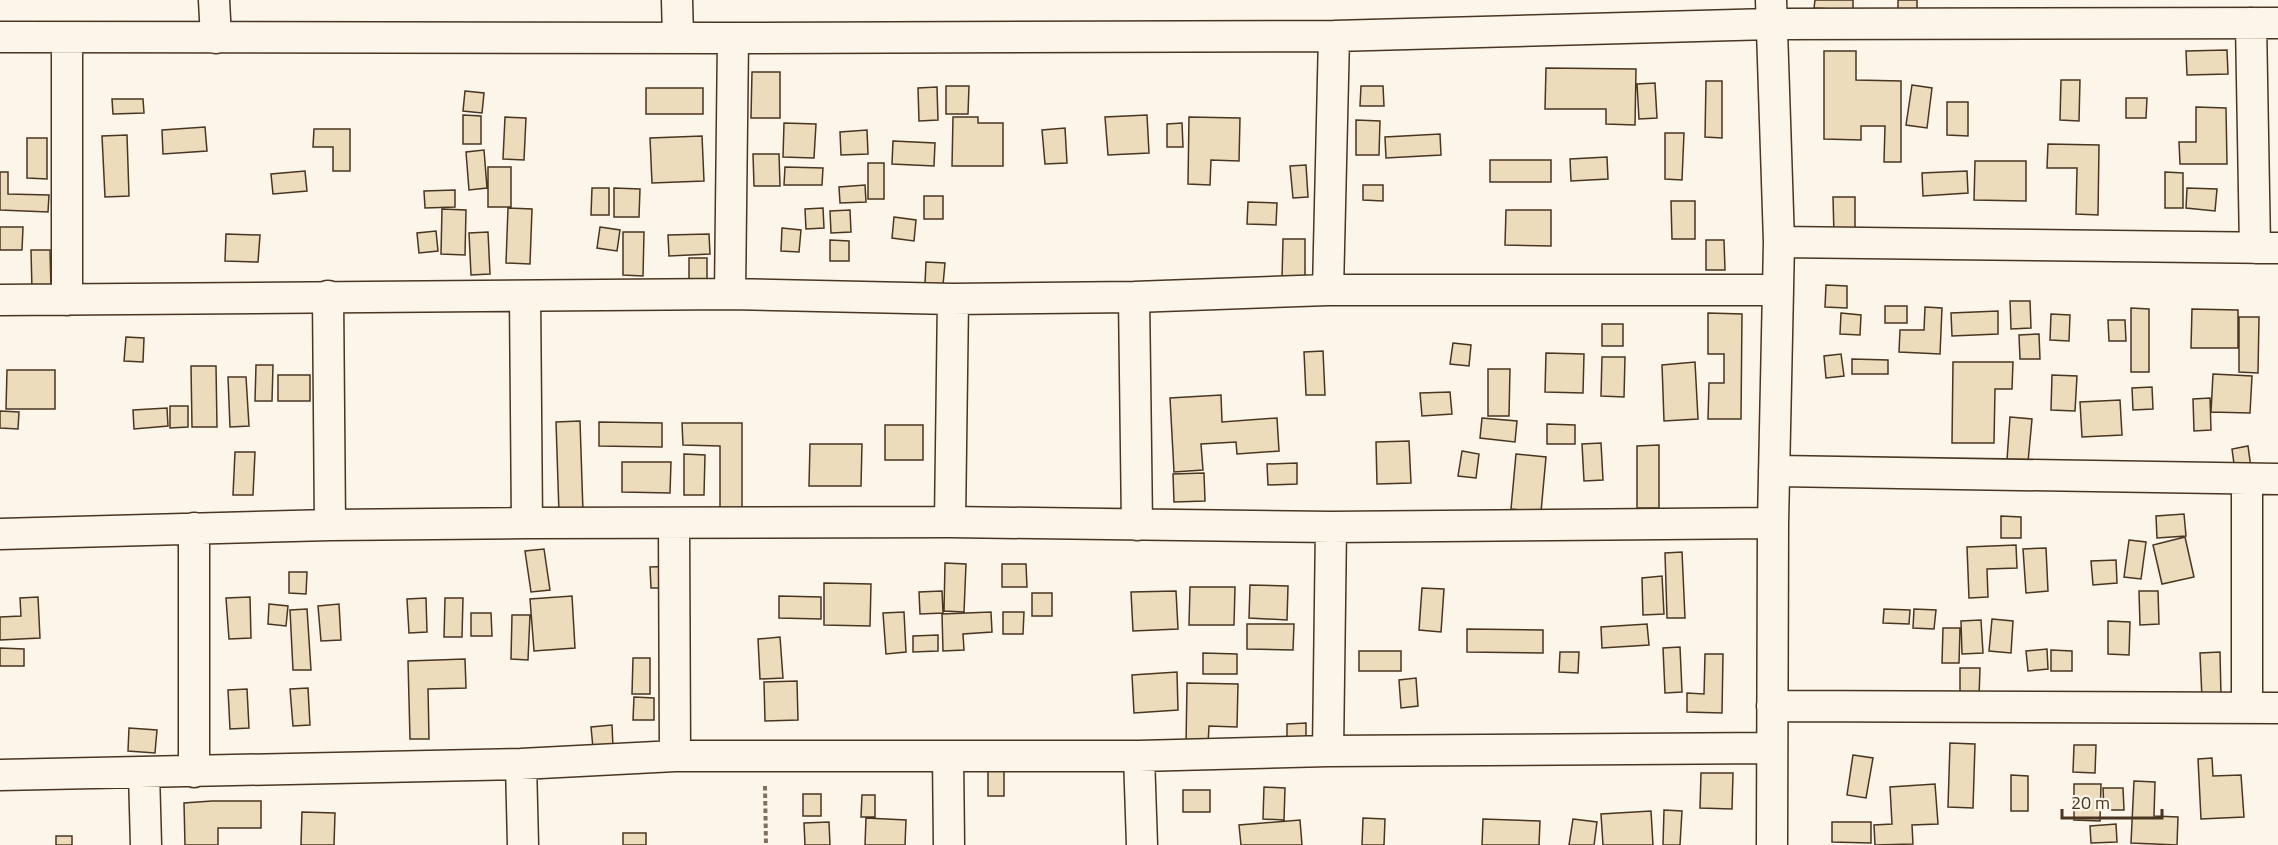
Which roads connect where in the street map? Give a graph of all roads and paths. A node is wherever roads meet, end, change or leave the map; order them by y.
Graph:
1 (214, 0) edge
2 (677, 0) edge
3 (1771, 12) edge
4 (2265, 23) edge
5 (1334, 36) junction
6 (0, 37) edge
7 (678, 37) junction
8 (67, 38) junction
9 (216, 38) junction
10 (733, 39) junction
11 (1779, 242) junction
12 (2266, 248) edge
13 (1328, 290) junction
14 (1778, 290) junction
15 (730, 294) junction
16 (328, 296) junction
17 (525, 296) junction
18 (1134, 297) junction
19 (953, 299) junction
20 (0, 300) edge
21 (67, 300) junction
22 (1774, 471) junction
23 (2247, 479) junction
24 (2278, 479) edge
25 (950, 522) junction
26 (528, 523) junction
27 (1773, 523) junction
28 (674, 524) junction
29 (330, 525) junction
30 (1137, 525) junction
31 (1331, 527) junction
32 (194, 528) junction
33 (0, 534) edge
34 (1772, 706) junction
35 (2247, 707) junction
36 (2278, 708) edge
37 (1771, 748) junction
38 (1328, 751) junction
39 (675, 756) junction
40 (765, 756) junction
41 (948, 756) junction
42 (1139, 756) junction
43 (521, 764) junction
44 (194, 772) junction
45 (144, 773) junction
46 (0, 775) edge
47 (146, 845) edge
48 (523, 845) edge
49 (766, 845) edge
50 (950, 845) edge
51 (1142, 845) edge
52 (1772, 845) edge

1 - 9 street
2 - 7 street
3 - 4 street
3 - 5 street
3 - 11 street
4 - 12 street
5 - 10 street
5 - 13 street
6 - 8 street
7 - 9 street
7 - 10 street
8 - 9 street
8 - 21 street
10 - 15 street
11 - 12 street
11 - 14 street
13 - 14 street
13 - 18 street
14 - 22 street
15 - 17 street
15 - 19 street
16 - 17 street
16 - 21 street
16 - 29 street
17 - 26 street
18 - 19 street
18 - 30 street
19 - 25 street
20 - 21 street
22 - 23 street
22 - 27 street
23 - 24 street
23 - 35 street
25 - 28 street
25 - 30 street
26 - 28 street
26 - 29 street
27 - 31 street
27 - 34 street
28 - 39 street
29 - 32 street
30 - 31 street
31 - 38 street
32 - 33 street
32 - 44 street
34 - 35 street
34 - 37 street
35 - 36 street
37 - 38 street
37 - 52 street
38 - 42 street
39 - 40 street
39 - 43 street
40 - 41 street
40 - 49 path
41 - 42 street
41 - 50 street
42 - 51 street
43 - 44 street
43 - 48 street
44 - 45 street
45 - 46 street
45 - 47 street

